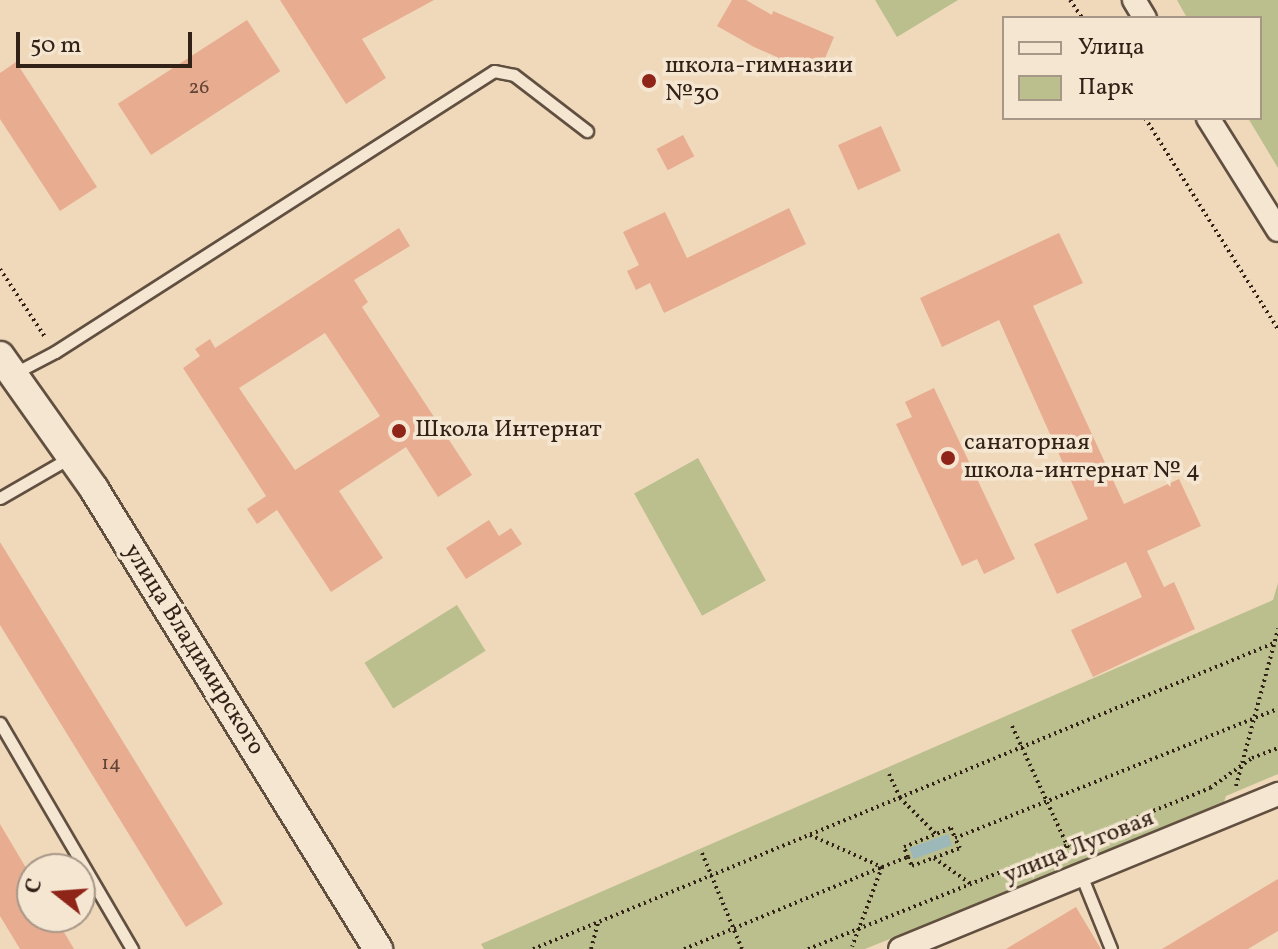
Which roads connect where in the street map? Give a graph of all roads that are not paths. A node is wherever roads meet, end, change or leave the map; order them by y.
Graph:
1 (1209, 120) edge
2 (587, 131) dead end
3 (1278, 230) edge
4 (6, 365) edge
5 (71, 457) junction
6 (0, 498) edge
7 (0, 723) edge
8 (1278, 794) edge
9 (1077, 867) junction
10 (132, 949) edge
11 (378, 949) edge
12 (900, 949) edge
13 (1111, 949) edge

1 - 3 street
2 - 4 lane
4 - 5 street, улица Владимирского
5 - 6 lane
5 - 11 street, улица Владимирского
7 - 10 lane
8 - 9 street, улица Луговая
9 - 12 street, улица Луговая
9 - 13 lane

